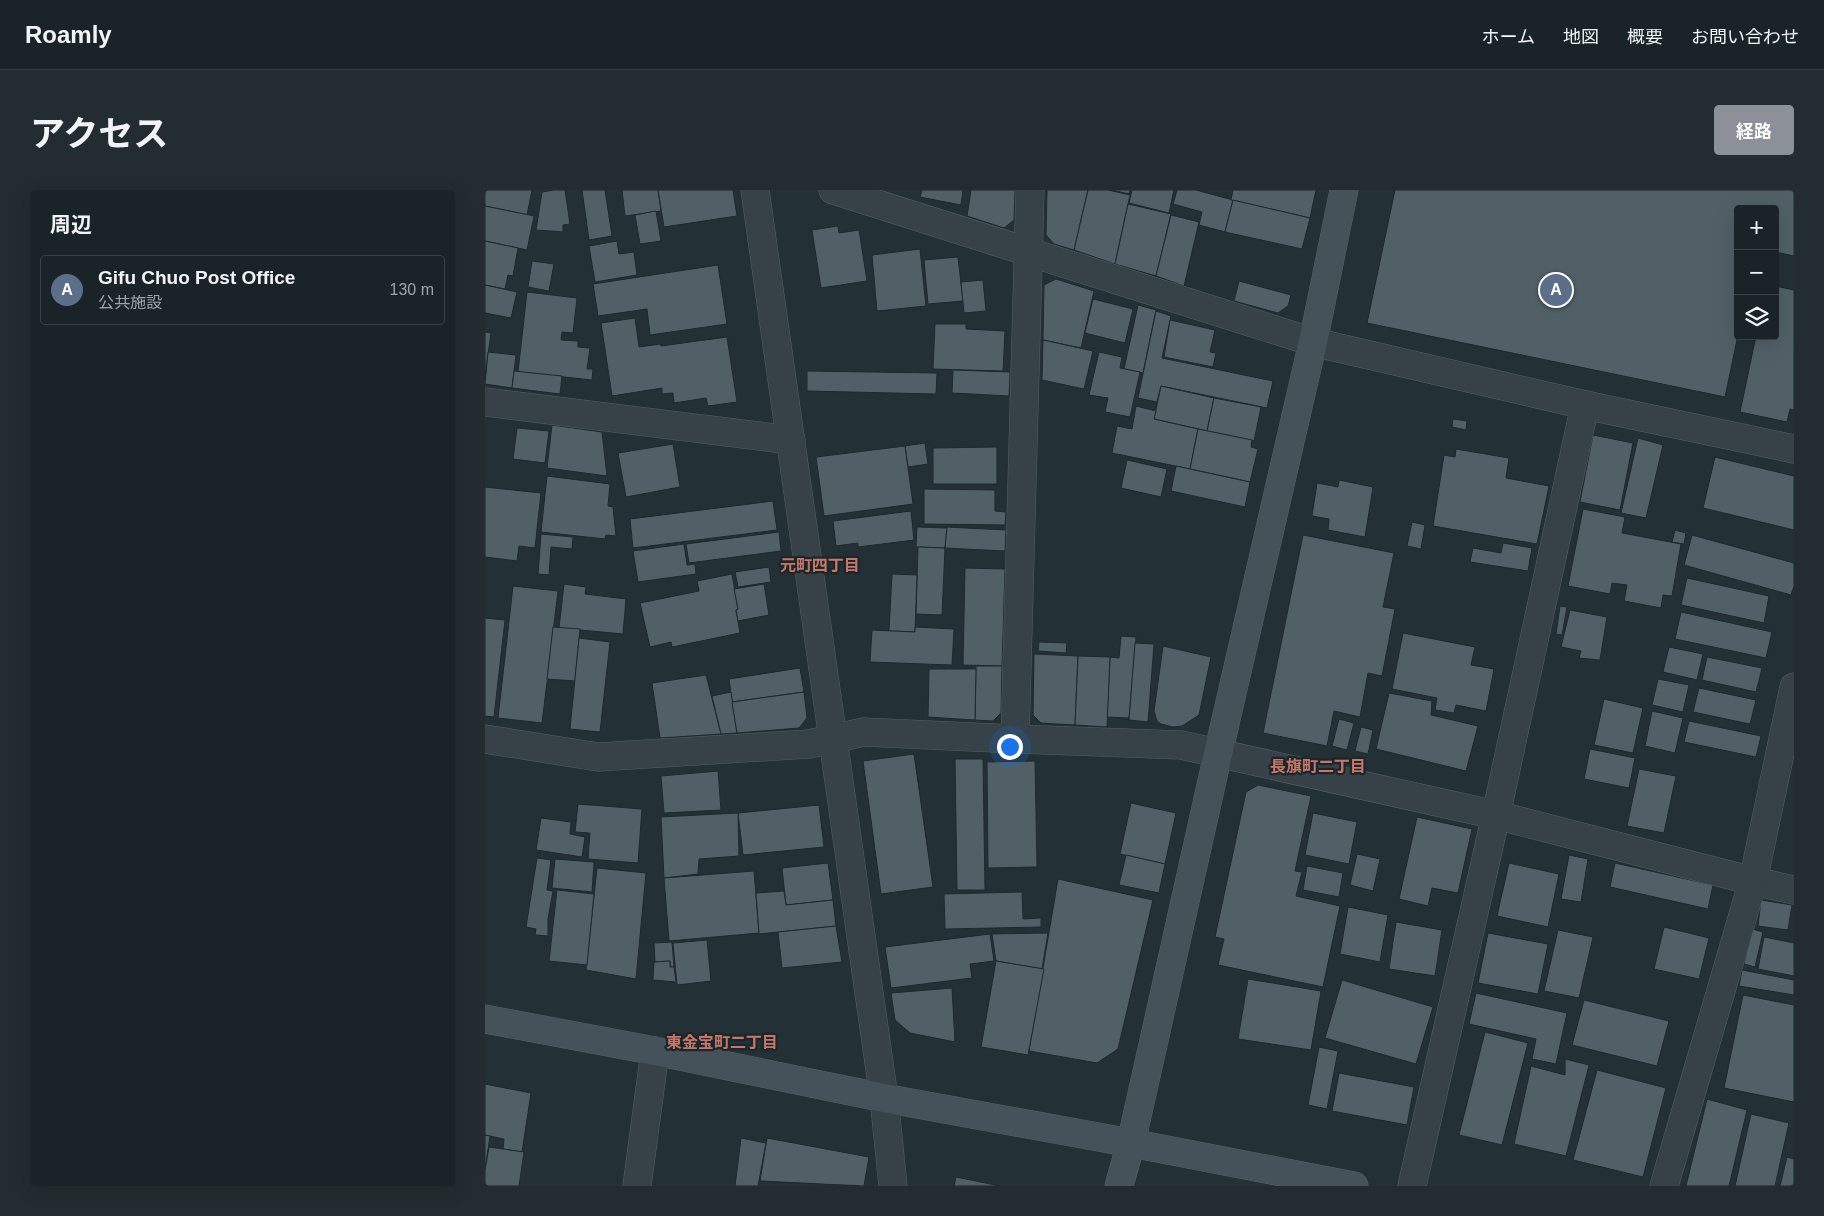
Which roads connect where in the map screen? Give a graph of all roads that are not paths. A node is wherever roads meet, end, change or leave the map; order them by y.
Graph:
1 (755, 190) edge
2 (833, 190) edge
3 (1030, 190) edge
4 (1344, 190) edge
5 (1028, 253) junction
6 (1313, 342) junction
7 (485, 402) edge
8 (1585, 406) junction
9 (791, 440) junction
10 (1794, 449) edge
11 (1794, 687) edge
12 (832, 738) junction
13 (485, 739) edge
14 (1015, 740) junction
15 (1218, 754) junction
16 (1496, 815) junction
17 (1753, 881) junction
18 (1794, 890) edge
19 (485, 1019) edge
20 (655, 1051) junction
21 (884, 1098) junction
22 (1131, 1143) junction
23 (637, 1186) edge
24 (893, 1186) edge
25 (1119, 1186) edge
26 (1354, 1186) edge
27 (1412, 1186) edge
28 (1664, 1186) edge

1 - 9 street
2 - 5 street
3 - 5 street
4 - 6 street
5 - 6 street
5 - 14 street
6 - 8 street
6 - 15 street
7 - 9 street
8 - 10 street
8 - 16 street
9 - 12 street
11 - 17 street
12 - 13 street
12 - 14 street
12 - 21 street
14 - 15 street
15 - 16 street
15 - 22 street
16 - 17 street
16 - 27 street
17 - 18 street
17 - 28 street
19 - 20 street
20 - 21 street
20 - 23 street
21 - 22 street
21 - 24 street
22 - 25 street
22 - 26 street

